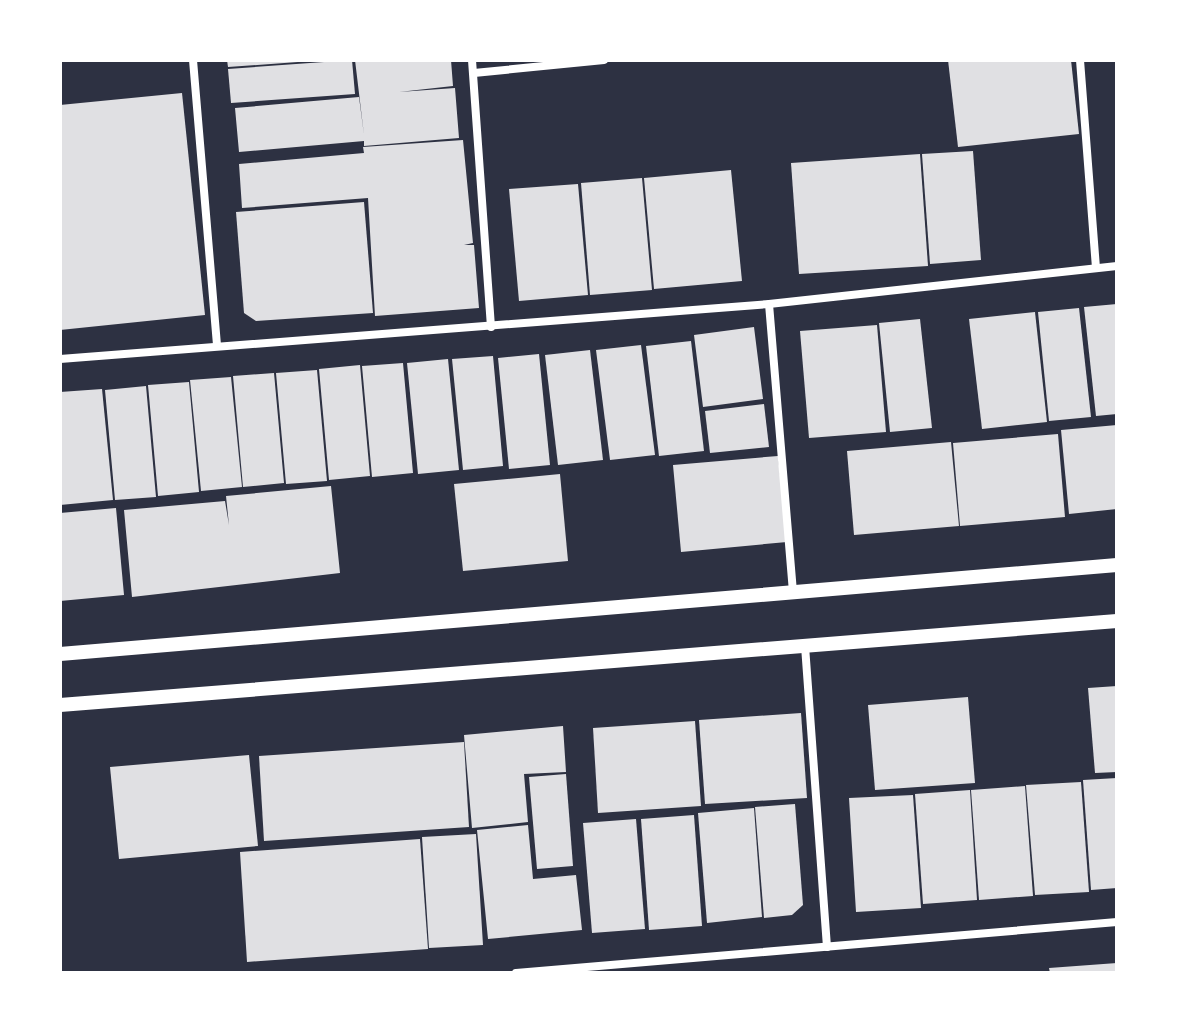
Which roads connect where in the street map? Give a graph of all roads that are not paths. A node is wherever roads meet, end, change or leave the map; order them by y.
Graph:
1 (193, 60) edge
2 (472, 60) edge
3 (604, 60) edge
4 (1080, 60) edge
5 (474, 73) junction
6 (1117, 266) edge
7 (1096, 268) junction
8 (769, 304) junction
9 (491, 327) junction
10 (217, 345) junction
11 (60, 359) edge
12 (1117, 565) edge
13 (793, 592) junction
14 (1117, 621) edge
15 (805, 646) junction
16 (60, 654) edge
17 (60, 705) edge
18 (1117, 922) edge
19 (827, 947) junction
20 (546, 972) edge
21 (516, 973) edge

1 - 10 street
2 - 5 street
3 - 5 street
4 - 7 street
5 - 9 street
6 - 7 street
7 - 8 street
8 - 9 street
8 - 13 street
9 - 10 street
10 - 11 street
12 - 13 street
13 - 16 street
14 - 15 street
15 - 17 street
15 - 19 street
18 - 19 street
19 - 20 street
20 - 21 street

